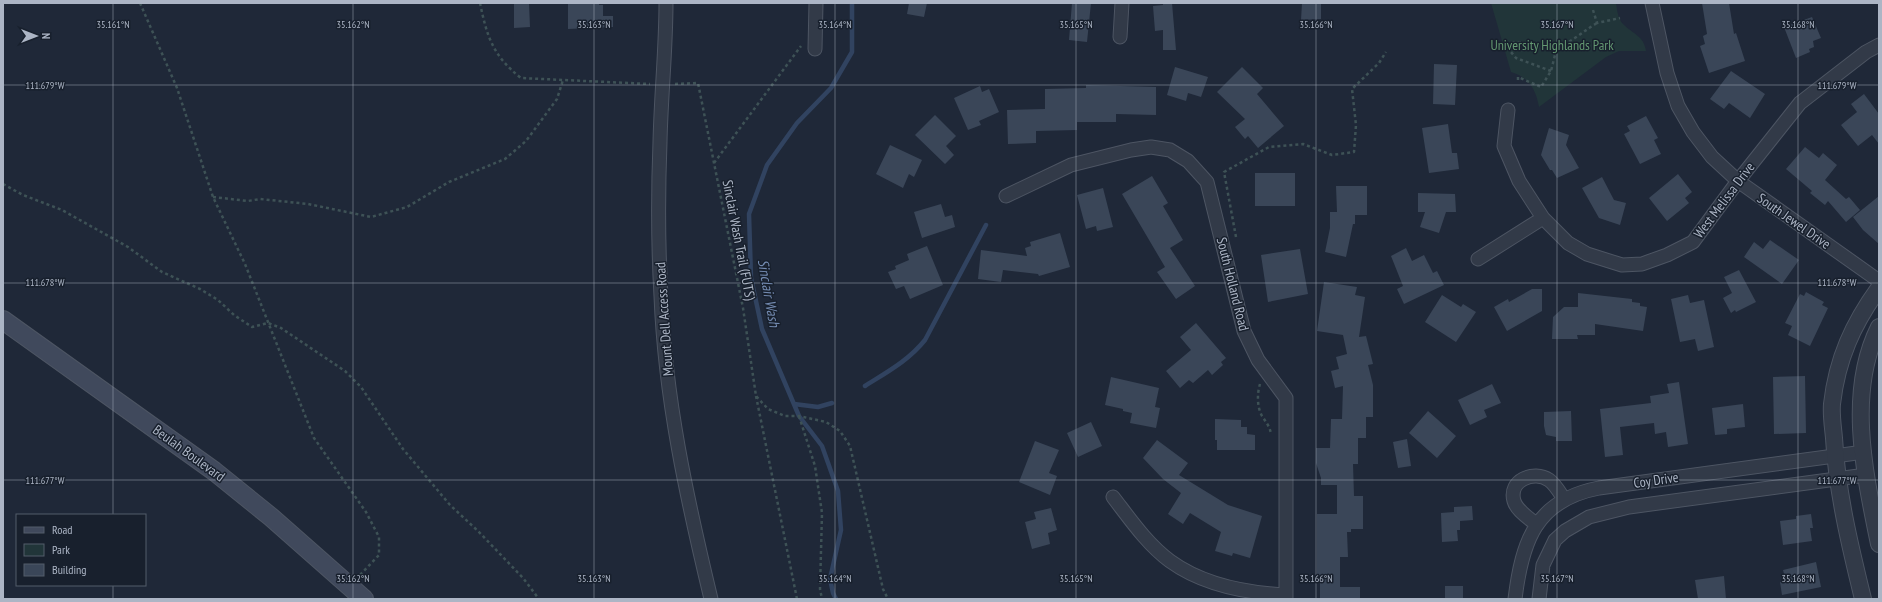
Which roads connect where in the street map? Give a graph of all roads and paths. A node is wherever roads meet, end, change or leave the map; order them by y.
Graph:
1 (140, 3) edge
2 (480, 3) edge
3 (666, 3) edge
4 (816, 3) edge
5 (1122, 3) edge
6 (1652, 5) edge
7 (1593, 10) dead end
8 (1620, 18) dead end
9 (1597, 23) junction
10 (816, 24) junction
11 (1120, 38) dead end
12 (1879, 45) edge
13 (1557, 47) junction
14 (815, 49) dead end
15 (1386, 52) dead end
16 (1551, 72) junction
17 (563, 80) junction
18 (1518, 80) dead end
19 (662, 85) junction
20 (1508, 110) dead end
21 (714, 163) junction
22 (1738, 181) junction
23 (3, 184) edge
24 (1006, 196) dead end
25 (213, 197) junction
26 (1543, 218) junction
27 (1236, 238) dead end
28 (1478, 259) dead end
29 (1879, 281) edge
30 (1879, 288) edge
31 (3, 320) edge
32 (268, 323) junction
33 (1879, 327) edge
34 (1261, 380) dead end
35 (756, 396) junction
36 (799, 416) junction
37 (1273, 441) dead end
38 (1864, 452) junction
39 (1835, 455) junction
40 (1866, 476) junction
41 (1839, 478) junction
42 (1113, 497) dead end
43 (1564, 499) junction
44 (1537, 525) junction
45 (1879, 544) edge
46 (350, 585) junction
47 (1286, 597) edge
48 (364, 599) edge
49 (540, 599) edge
50 (711, 599) edge
51 (797, 599) edge
52 (822, 599) edge
53 (888, 599) edge
54 (1515, 599) edge
55 (1539, 599) edge
56 (1863, 599) edge

1 - 25 path
2 - 17 path, Sinclair Wash Trail (FUTS)
3 - 19 street, Mount Dell Access Road
4 - 10 street
5 - 11 street
6 - 22 street, South Jewel Drive
7 - 9 path
8 - 9 path
9 - 13 path
10 - 14 street
10 - 21 path
12 - 22 street, West Melissa Drive
13 - 16 path
13 - 16 path
15 - 27 path
16 - 18 path
17 - 19 path, Sinclair Wash Trail (FUTS)
17 - 25 path
19 - 21 path, Sinclair Wash Trail (FUTS)
19 - 50 street, Mount Dell Access Road
20 - 26 street, West Melissa Drive
21 - 35 path, Sinclair Wash Trail (FUTS)
22 - 26 street, West Melissa Drive
22 - 29 street, South Jewel Drive
23 - 32 path
24 - 47 street, South Holland Road
25 - 32 path
26 - 28 street
30 - 39 street
31 - 46 main road, Beulah Boulevard
32 - 46 path
32 - 49 path
33 - 38 street
34 - 37 path
35 - 36 path
35 - 51 path, Sinclair Wash Trail (FUTS)
36 - 52 path
36 - 53 path
38 - 39 street, Coy Drive
38 - 40 street
39 - 41 street
39 - 43 street, Coy Drive
40 - 41 street, Coy Drive
40 - 45 street
41 - 55 street, Coy Drive
41 - 56 street
42 - 47 street
43 - 44 street, Coy Drive
43 - 44 street
44 - 54 street, Coy Drive
46 - 48 main road, Beulah Boulevard

